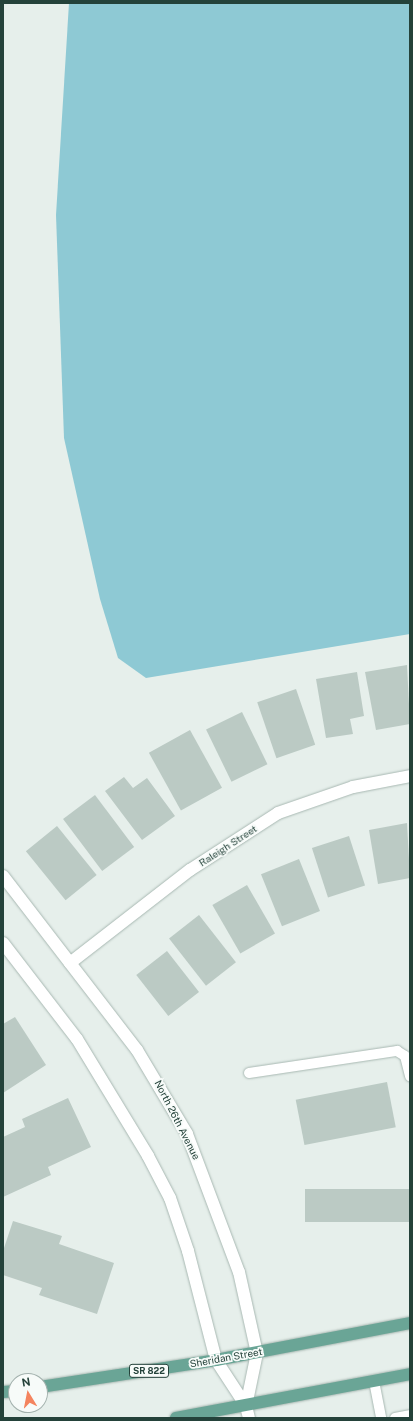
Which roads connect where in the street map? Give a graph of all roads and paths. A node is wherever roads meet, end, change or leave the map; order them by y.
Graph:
1 (410, 776) edge
2 (3, 876) edge
3 (3, 943) edge
4 (70, 963) junction
5 (249, 1073) dead end
6 (410, 1076) edge
7 (410, 1323) edge
8 (257, 1353) junction
9 (216, 1360) junction
10 (410, 1374) edge
11 (374, 1381) junction
12 (48, 1386) edge
13 (246, 1406) junction
14 (410, 1415) edge
15 (176, 1418) edge
16 (249, 1418) edge
17 (381, 1418) edge
18 (395, 1418) edge

1 - 4 street, Raleigh Street
2 - 4 street, North 26th Avenue
3 - 9 street, North 26th Avenue
4 - 8 street, North 26th Avenue
5 - 6 lane
7 - 8 main road, Sheridan Street / SR 822
8 - 9 main road, Sheridan Street / SR 822
8 - 13 street, North 26th Avenue
9 - 12 main road, Sheridan Street / SR 822
9 - 13 street, North 26th Avenue
10 - 11 main road
11 - 13 main road
11 - 17 lane
13 - 15 main road
13 - 16 street, North 26th Avenue
14 - 18 lane

